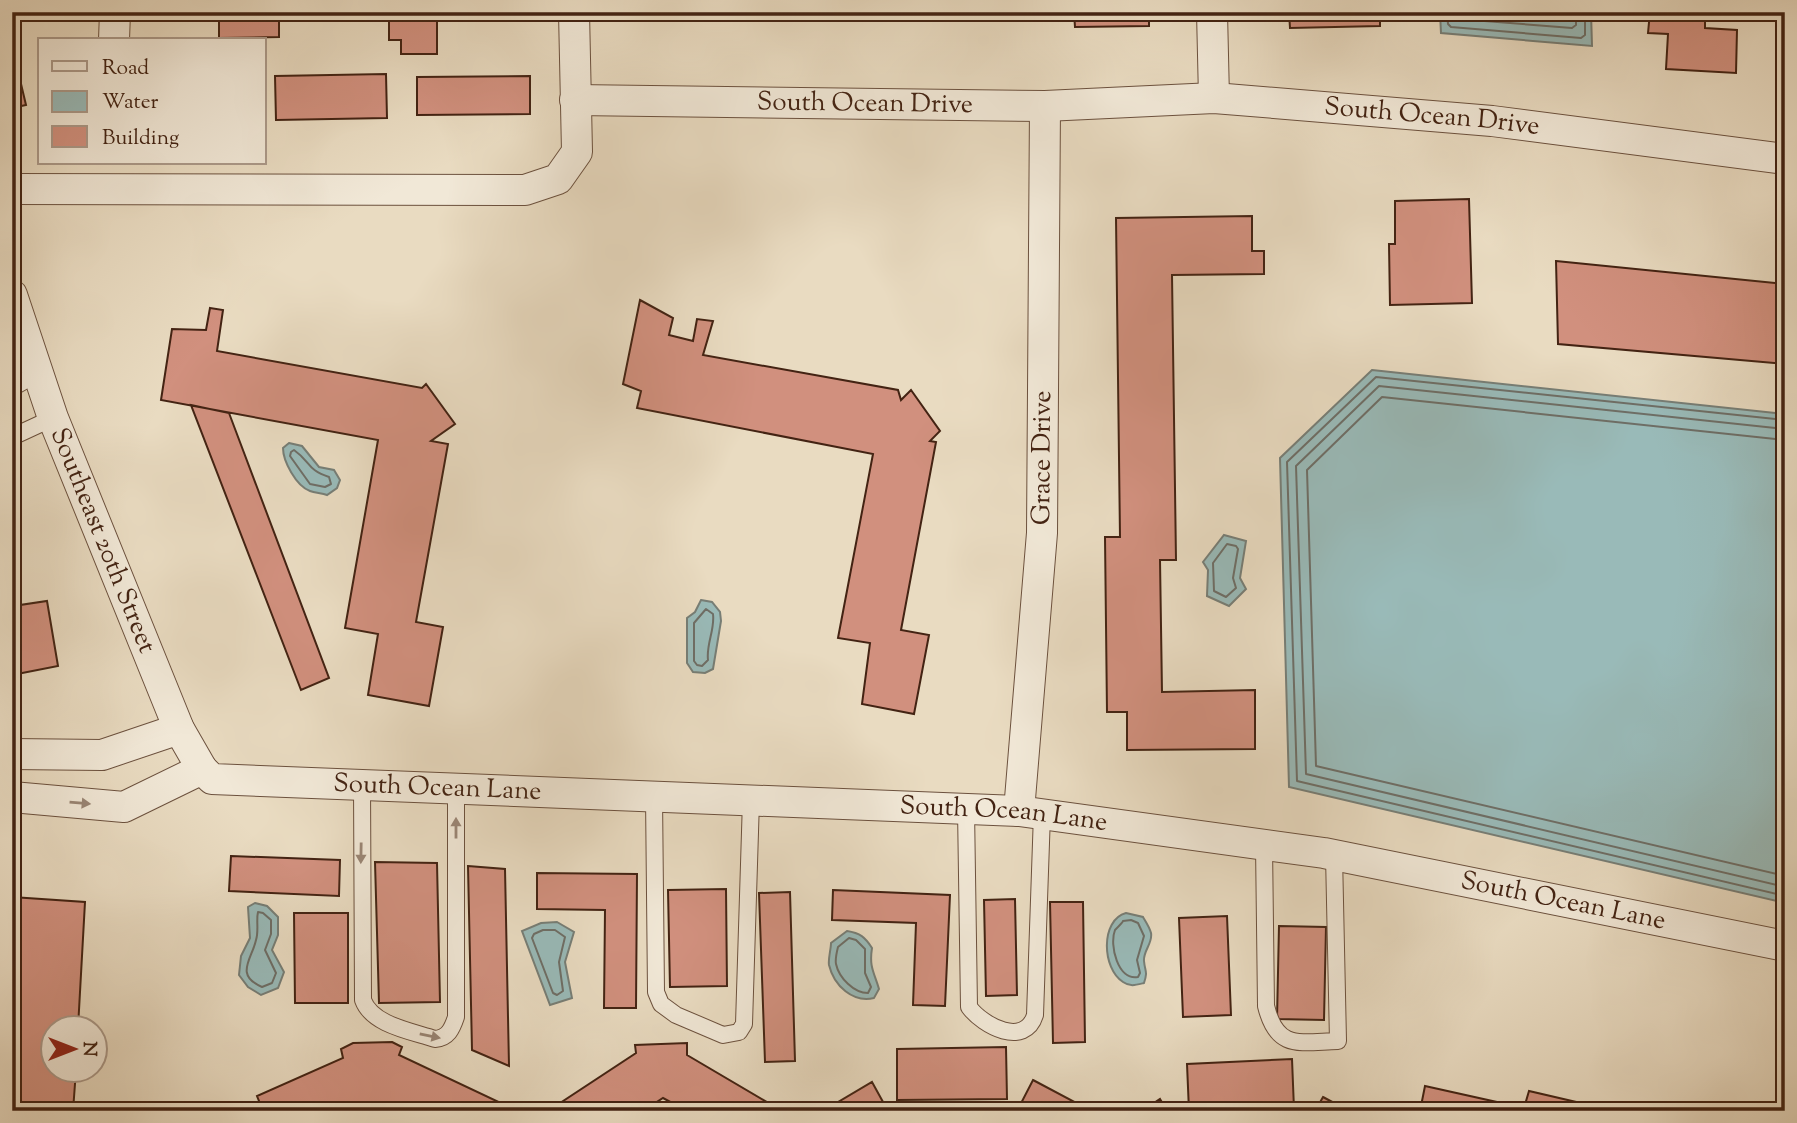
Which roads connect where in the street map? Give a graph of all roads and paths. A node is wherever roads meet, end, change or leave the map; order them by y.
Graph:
1 (115, 12) edge
2 (574, 12) edge
3 (1212, 12) edge
4 (114, 38) edge
5 (1214, 98) junction
6 (575, 100) junction
7 (1045, 106) junction
8 (1785, 159) edge
9 (67, 175) edge
10 (12, 189) edge
11 (12, 295) edge
12 (38, 373) junction
13 (12, 388) edge
14 (53, 418) junction
15 (12, 437) edge
16 (179, 729) junction
17 (12, 754) edge
18 (207, 774) junction
19 (362, 784) junction
20 (456, 788) junction
21 (654, 796) junction
22 (12, 797) edge
23 (751, 800) junction
24 (966, 809) junction
25 (1031, 812) junction
26 (1264, 845) junction
27 (1334, 855) junction
28 (1785, 946) edge

1 - 4 street
2 - 6 street
3 - 5 street
5 - 7 street, South Ocean Drive
5 - 8 street, South Ocean Drive
6 - 7 street, South Ocean Drive
6 - 9 street
7 - 25 street, Grace Drive
9 - 10 street
11 - 12 street, Southeast 20th Street
12 - 13 lane
12 - 14 street, Southeast 20th Street
14 - 15 lane
14 - 16 street, Southeast 20th Street
16 - 17 street
16 - 18 street, Southeast 20th Street
18 - 19 street, South Ocean Lane
22 -> 18 street, South Ocean Lane
19 - 20 street, South Ocean Lane
19 -> 20 lane
20 - 21 street, South Ocean Lane
21 - 23 street, South Ocean Lane
21 - 23 lane
23 - 24 street, South Ocean Lane
24 - 25 street, South Ocean Lane
24 - 25 lane
25 - 26 street, South Ocean Lane
26 - 27 street, South Ocean Lane
26 - 27 lane
27 - 28 street, South Ocean Lane

